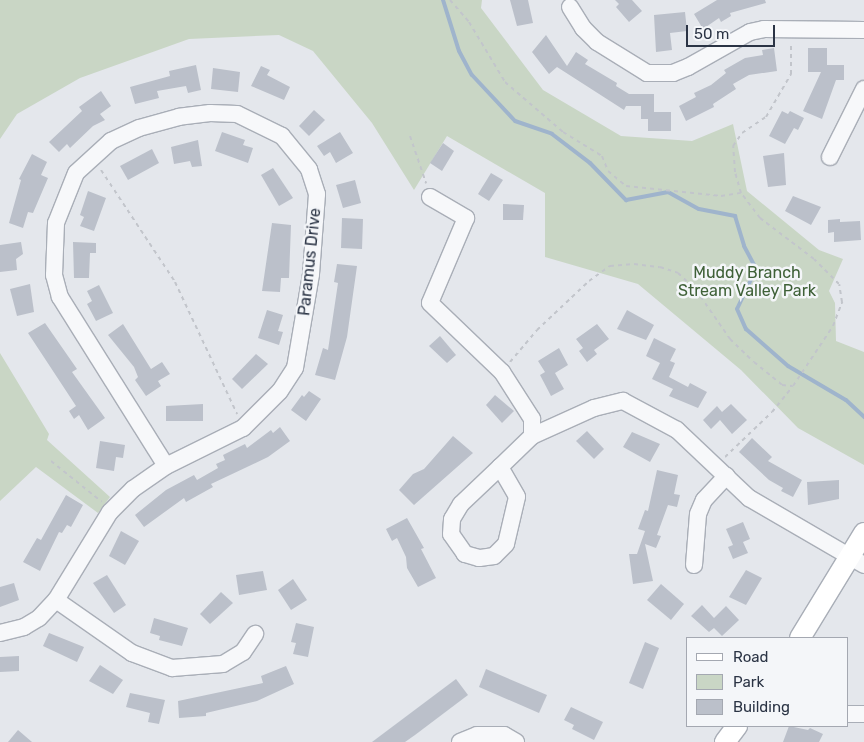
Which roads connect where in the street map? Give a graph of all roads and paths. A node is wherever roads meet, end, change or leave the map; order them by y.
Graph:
1 (450, 0) edge
2 (570, 7) dead end
3 (791, 28) junction
4 (864, 30) edge
5 (864, 89) edge
6 (410, 136) dead end
7 (830, 157) dead end
8 (93, 158) junction
9 (741, 193) junction
10 (430, 197) joint
11 (502, 372) junction
12 (793, 386) junction
13 (243, 428) junction
14 (532, 436) junction
15 (51, 461) dead end
16 (166, 466) junction
17 (500, 467) junction
18 (721, 471) junction
19 (112, 510) junction
20 (864, 533) edge
21 (858, 561) edge
22 (694, 565) dead end
23 (56, 600) junction
24 (0, 633) edge
25 (255, 634) dead end
26 (801, 637) edge
27 (849, 714) edge
28 (864, 714) edge
29 (736, 727) edge
30 (460, 742) edge
31 (516, 742) edge
32 (724, 742) edge

1 - 9 path
2 - 3 street
3 - 4 street
3 - 9 path
5 - 7 street
6 - 10 path
8 - 13 path
8 - 13 street, Paramus Drive
8 - 16 street, Paramus Drive
9 - 12 path
10 - 11 street
11 - 12 path
11 - 14 street
12 - 18 path
13 - 16 street, Paramus Drive
14 - 17 street
14 - 18 street
15 - 19 path
16 - 19 street, Paramus Drive
17 - 17 street
18 - 21 street
18 - 22 street
19 - 23 street, Paramus Drive
20 - 21 main road
21 - 26 main road
23 - 24 street, Paramus Drive
23 - 25 street
27 - 28 street
29 - 32 main road
30 - 31 street

